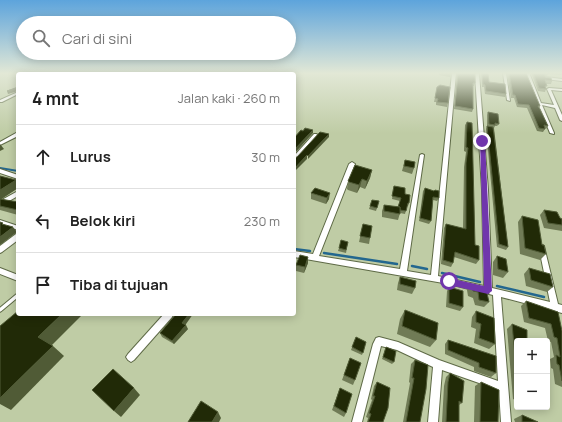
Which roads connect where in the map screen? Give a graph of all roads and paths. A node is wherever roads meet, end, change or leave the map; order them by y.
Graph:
1 (452, 93) edge
2 (478, 93) edge
3 (508, 93) edge
4 (536, 93) edge
5 (550, 93) edge
6 (16, 94) edge
7 (0, 100) edge
8 (509, 100) dead end
9 (8, 103) dead end
10 (541, 104) junction
11 (556, 107) junction
12 (562, 120) edge
13 (552, 133) dead end
14 (16, 135) edge
15 (316, 135) edge
16 (0, 144) edge
17 (422, 154) dead end
18 (296, 157) edge
19 (352, 164) dead end
20 (0, 171) edge
21 (16, 176) edge
22 (16, 194) edge
23 (0, 204) edge
24 (0, 222) edge
25 (16, 227) edge
26 (16, 238) edge
27 (541, 241) edge
28 (0, 250) edge
29 (296, 254) edge
30 (315, 257) junction
31 (0, 271) edge
32 (403, 273) junction
33 (16, 277) edge
34 (434, 278) junction
35 (493, 292) junction
36 (16, 297) edge
37 (558, 308) edge
38 (0, 310) edge
39 (167, 316) edge
40 (131, 357) dead end
41 (438, 364) junction
42 (503, 387) junction
43 (357, 422) edge
44 (433, 422) edge
45 (506, 422) edge

1 - 34 street
2 - 35 street
3 - 8 street
4 - 10 street
5 - 11 street
6 - 7 street
7 - 9 street
10 - 11 street
10 - 13 street
11 - 12 street
14 - 16 street
15 - 18 street
17 - 32 street
19 - 30 street
20 - 21 street
22 - 23 street
24 - 25 street
26 - 28 street
27 - 37 street
29 - 30 street
30 - 32 street
31 - 33 street
32 - 34 street
34 - 35 street
35 - 37 street
35 - 42 street
36 - 38 lane
39 - 40 street
41 - 42 street
41 - 43 street
41 - 44 street
42 - 45 street

